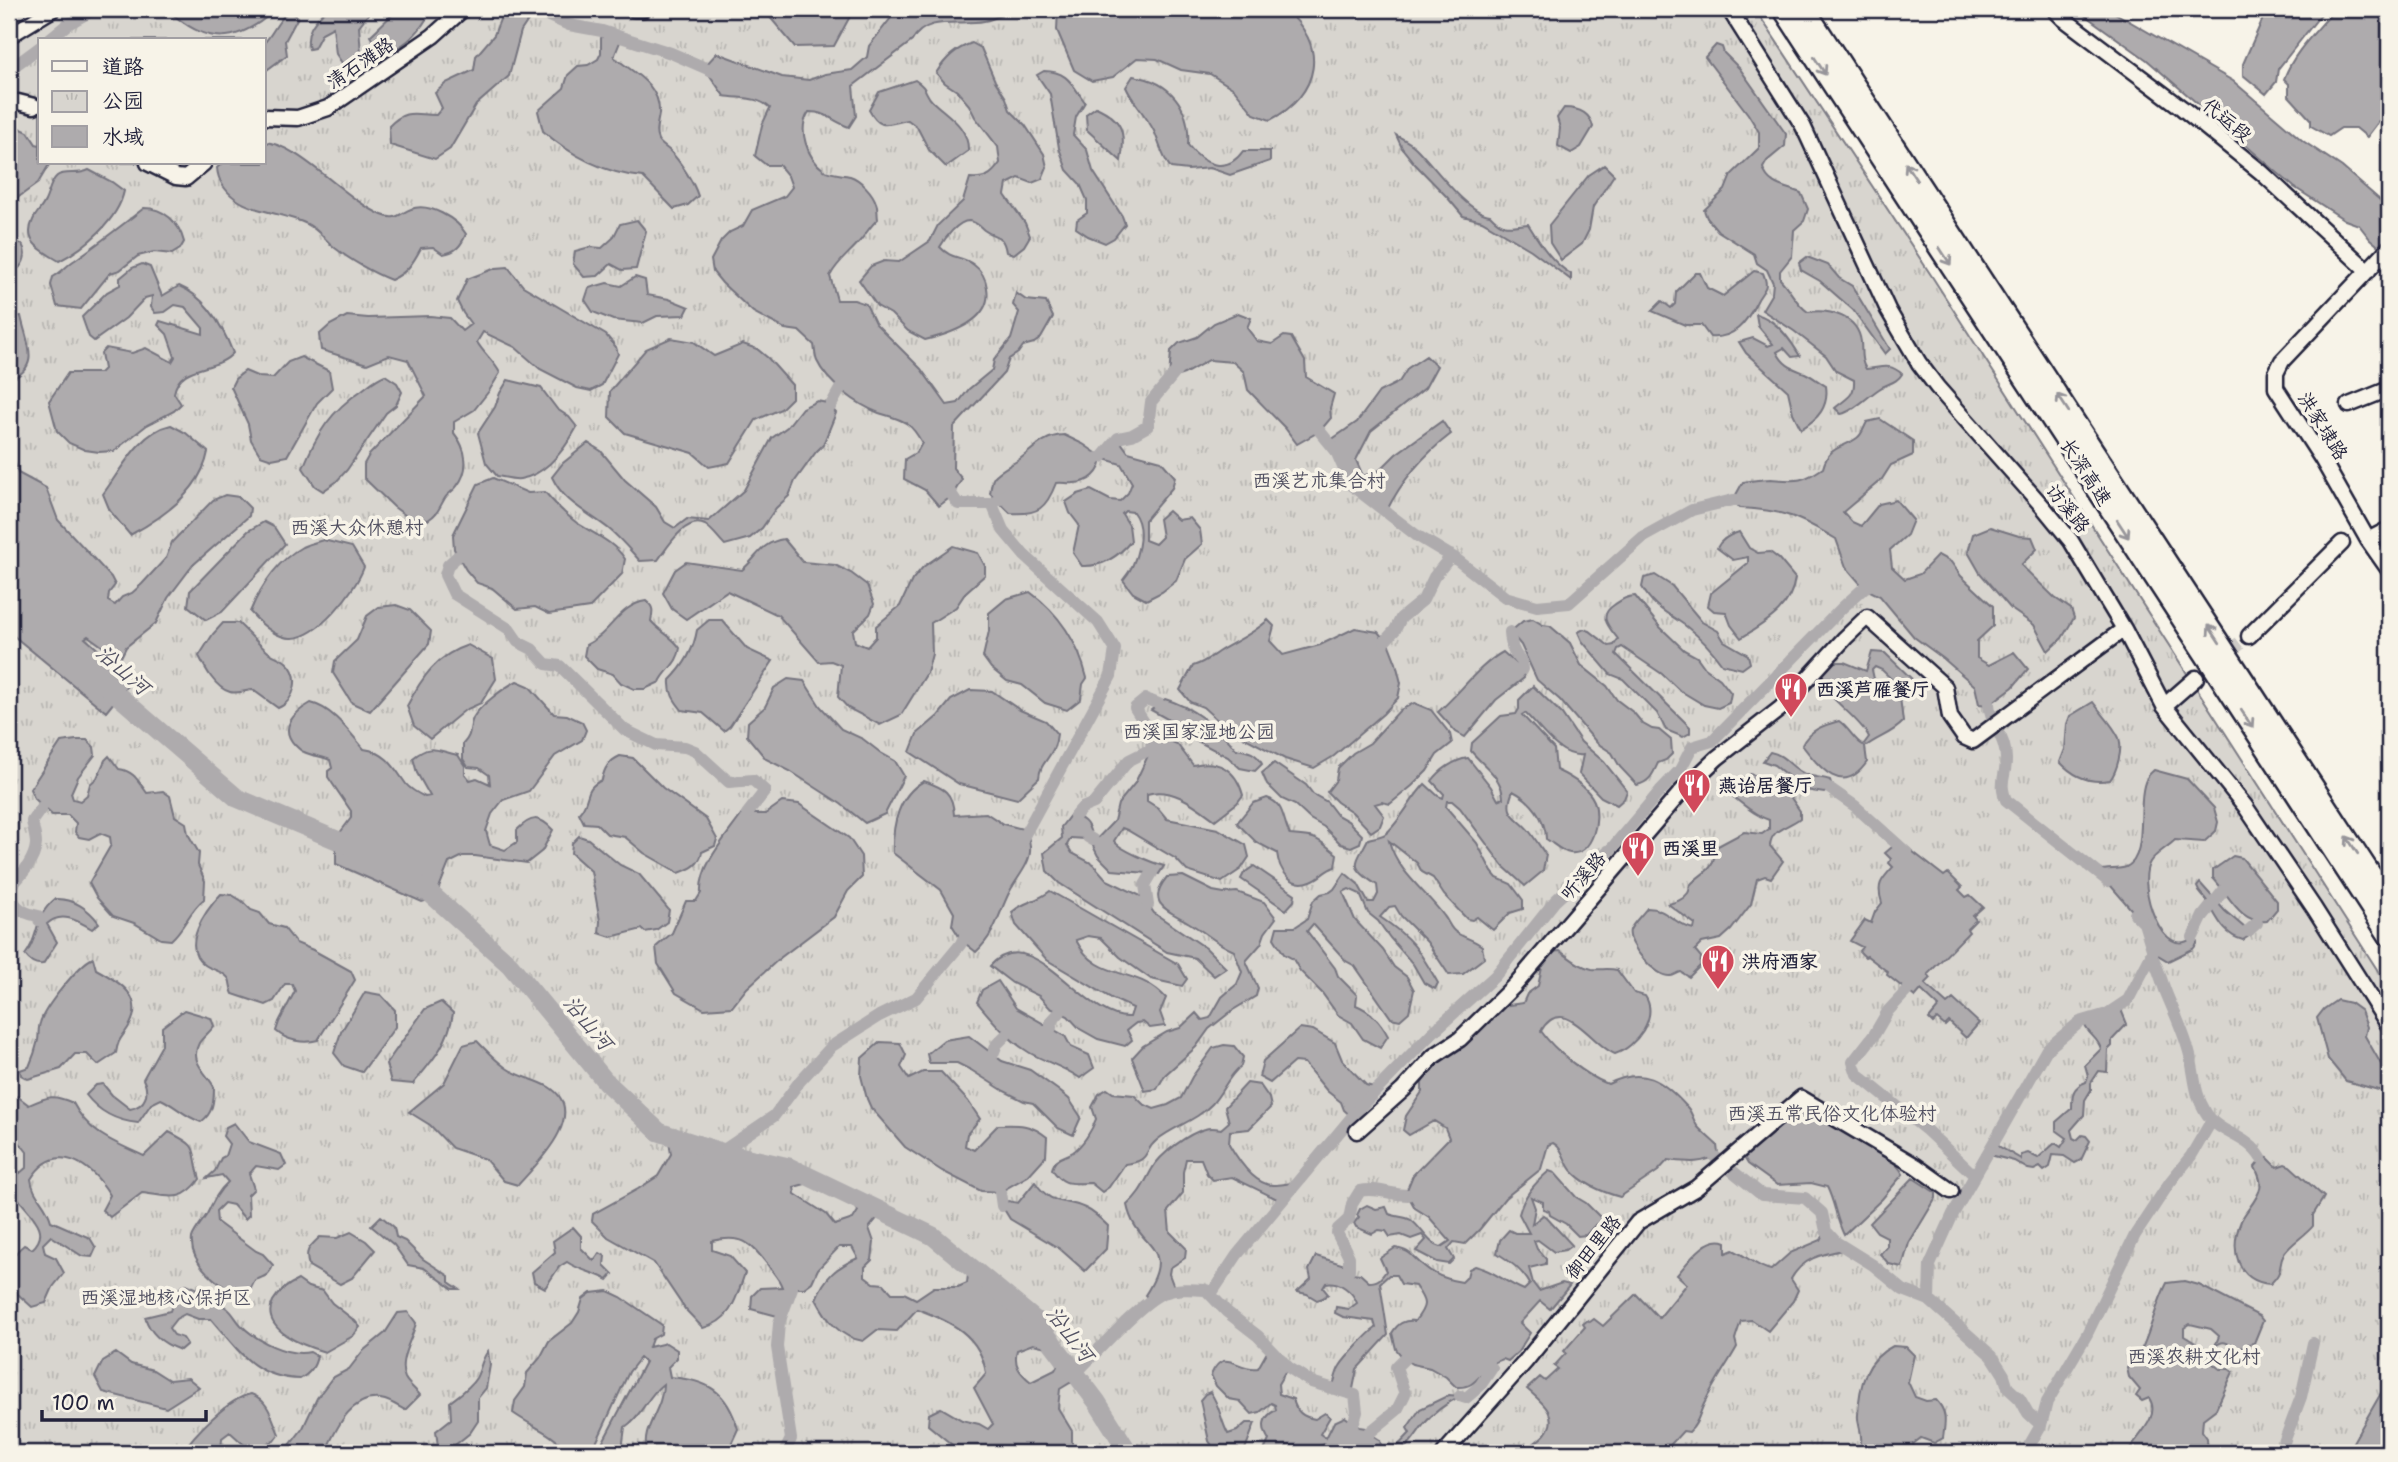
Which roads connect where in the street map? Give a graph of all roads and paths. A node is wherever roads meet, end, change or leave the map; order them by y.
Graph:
1 (52, 9) edge
2 (463, 9) edge
3 (634, 9) edge
4 (643, 9) edge
5 (1729, 9) edge
6 (1783, 9) edge
7 (1805, 9) edge
8 (2054, 9) edge
9 (9, 36) edge
10 (9, 103) edge
11 (34, 106) dead end
12 (266, 117) edge
13 (150, 164) edge
14 (203, 164) edge
15 (2389, 248) edge
16 (2372, 266) junction
17 (2389, 389) edge
18 (2349, 405) dead end
19 (2389, 528) edge
20 (2368, 540) junction
21 (2342, 543) dead end
22 (2389, 570) edge
23 (2124, 629) junction
24 (2249, 636) tunnel mouth
25 (2196, 678) tunnel mouth
26 (2164, 706) junction
27 (2389, 902) edge
28 (2389, 936) edge
29 (2389, 1026) edge
30 (1357, 1131) dead end
31 (1951, 1191) dead end
32 (1444, 1453) edge

1 - 9 street
2 - 12 street, 清石滩路
3 - 4 street
5 - 23 street, 访溪路
6 -> 28 highway, 长深高速
27 -> 7 highway, 长深高速
8 - 16 street, 代运段
10 - 11 street
13 - 14 street
15 - 16 street, 洪家埭路
16 - 20 street, 洪家埭路
17 - 18 street
19 - 20 street
20 - 22 street, 洪家埭路
21 - 24 street
23 - 26 street, 访溪路
23 - 30 street, 听溪路
25 - 26 street
26 - 29 street, 访溪路
31 - 32 street, 御田里路

